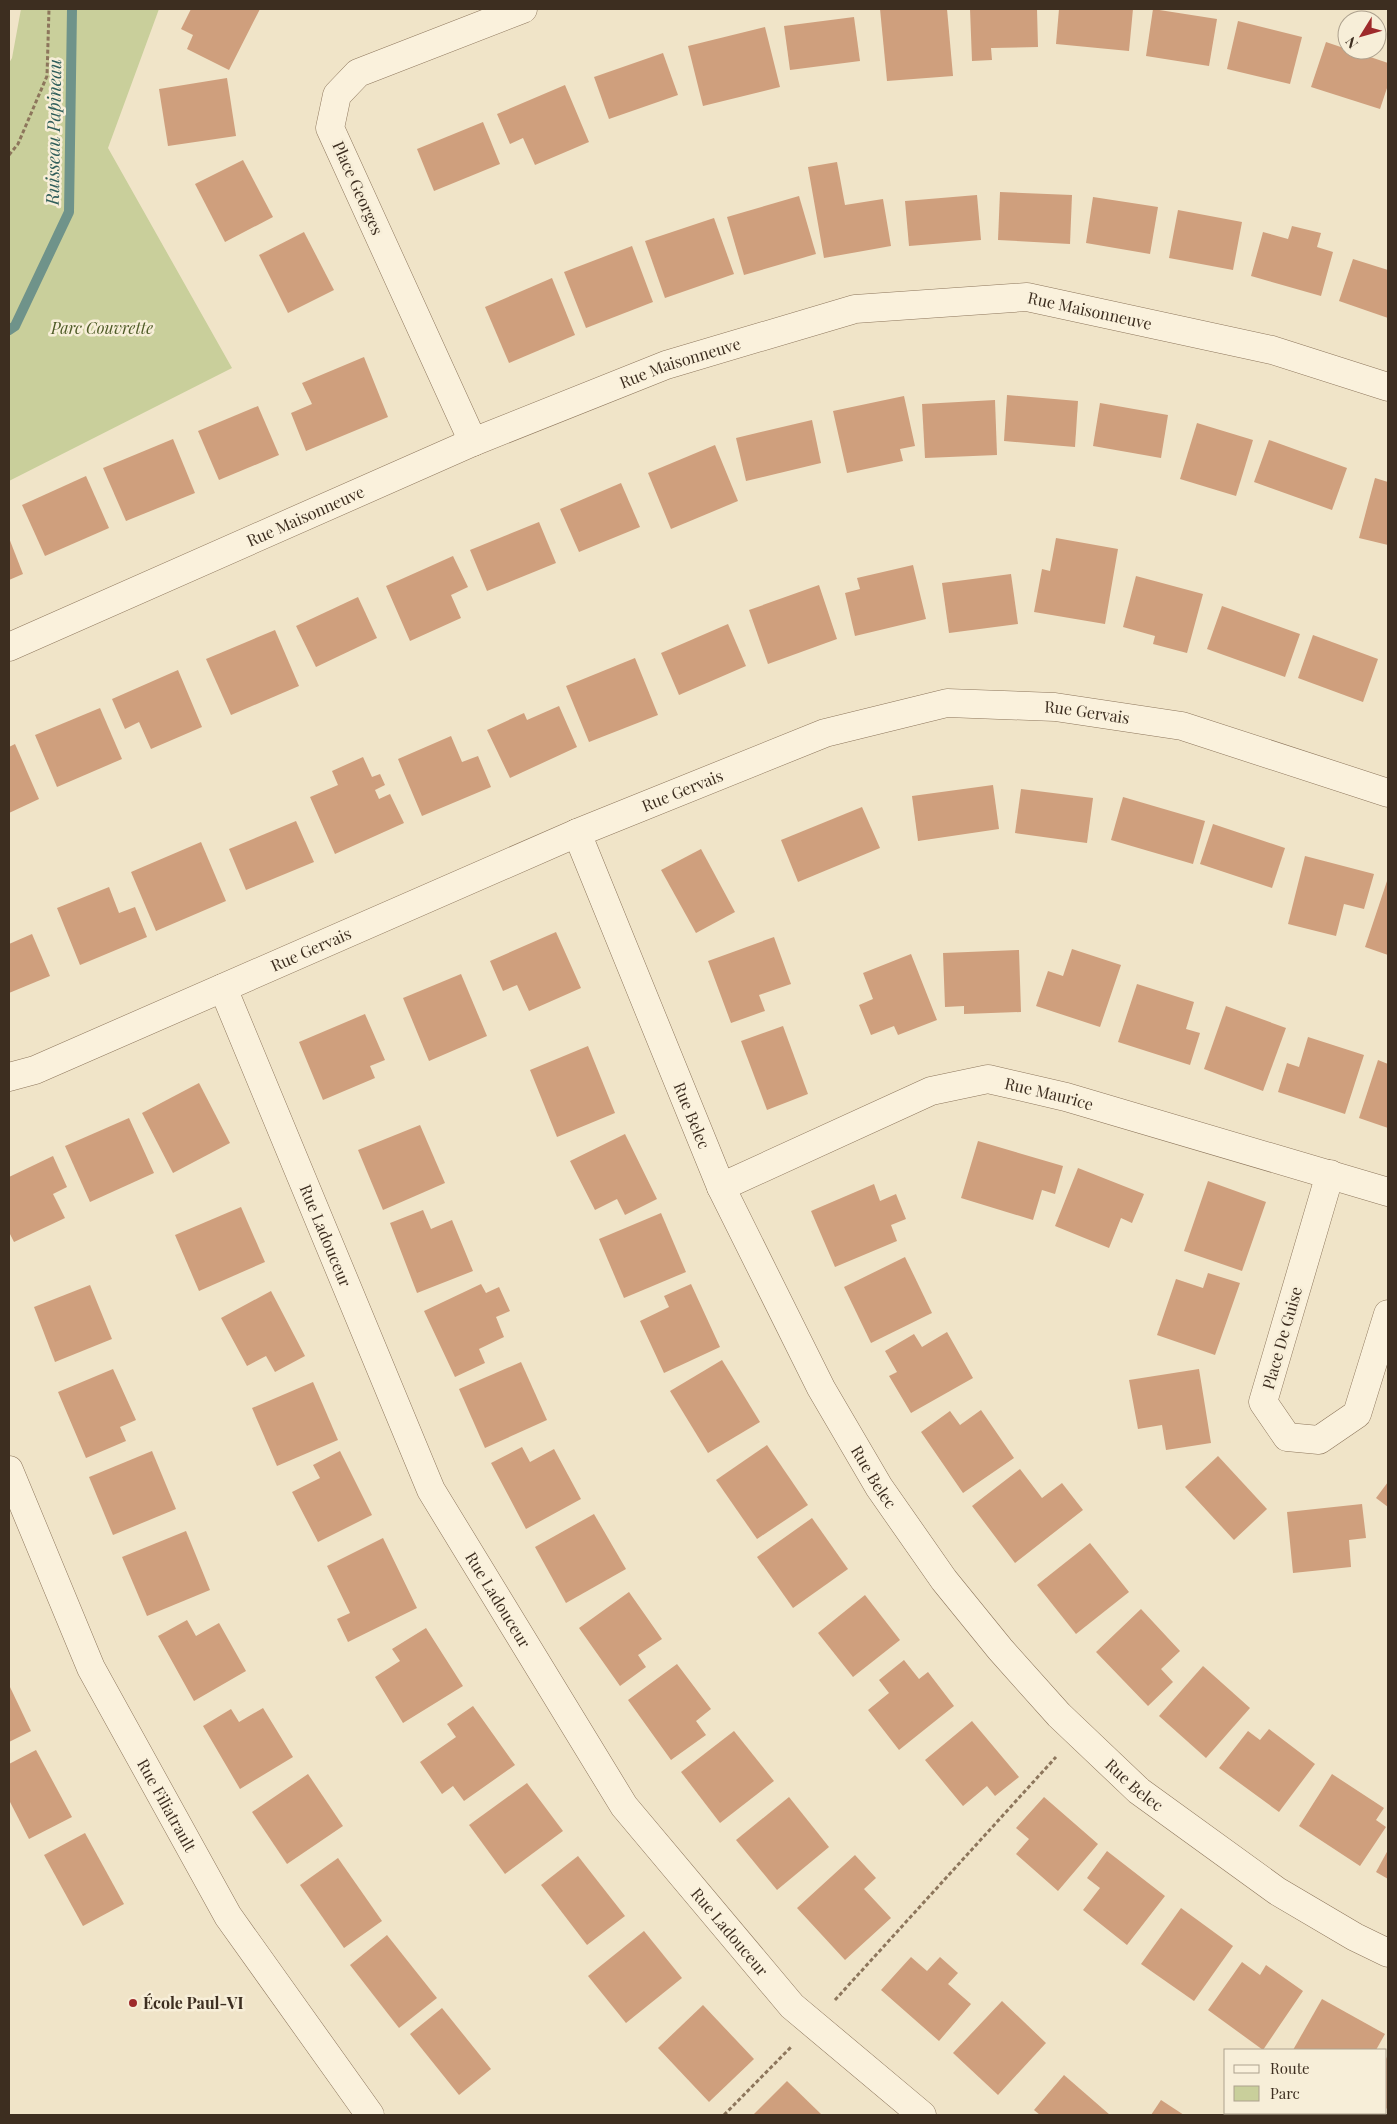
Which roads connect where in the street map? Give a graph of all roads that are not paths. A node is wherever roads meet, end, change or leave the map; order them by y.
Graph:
1 (523, 9) edge
2 (1388, 387) edge
3 (473, 442) junction
4 (9, 646) edge
5 (1388, 793) edge
6 (577, 833) junction
7 (223, 988) junction
8 (9, 1077) edge
9 (1330, 1174) junction
10 (721, 1186) junction
11 (1388, 1192) edge
12 (1388, 1314) edge
13 (9, 1470) edge
14 (1388, 1953) edge
15 (370, 2115) edge
16 (922, 2115) edge

1 - 3 street, Place Georges
2 - 3 street, Rue Maisonneuve
3 - 4 street, Rue Maisonneuve
5 - 6 street, Rue Gervais
6 - 7 street, Rue Gervais
6 - 10 street, Rue Belec
7 - 8 street, Rue Gervais
7 - 16 street, Rue Ladouceur
9 - 10 street, Rue Maurice
9 - 11 street, Rue Maurice
9 - 12 street, Place De Guise
10 - 14 street, Rue Belec
13 - 15 street, Rue Filiatrault

